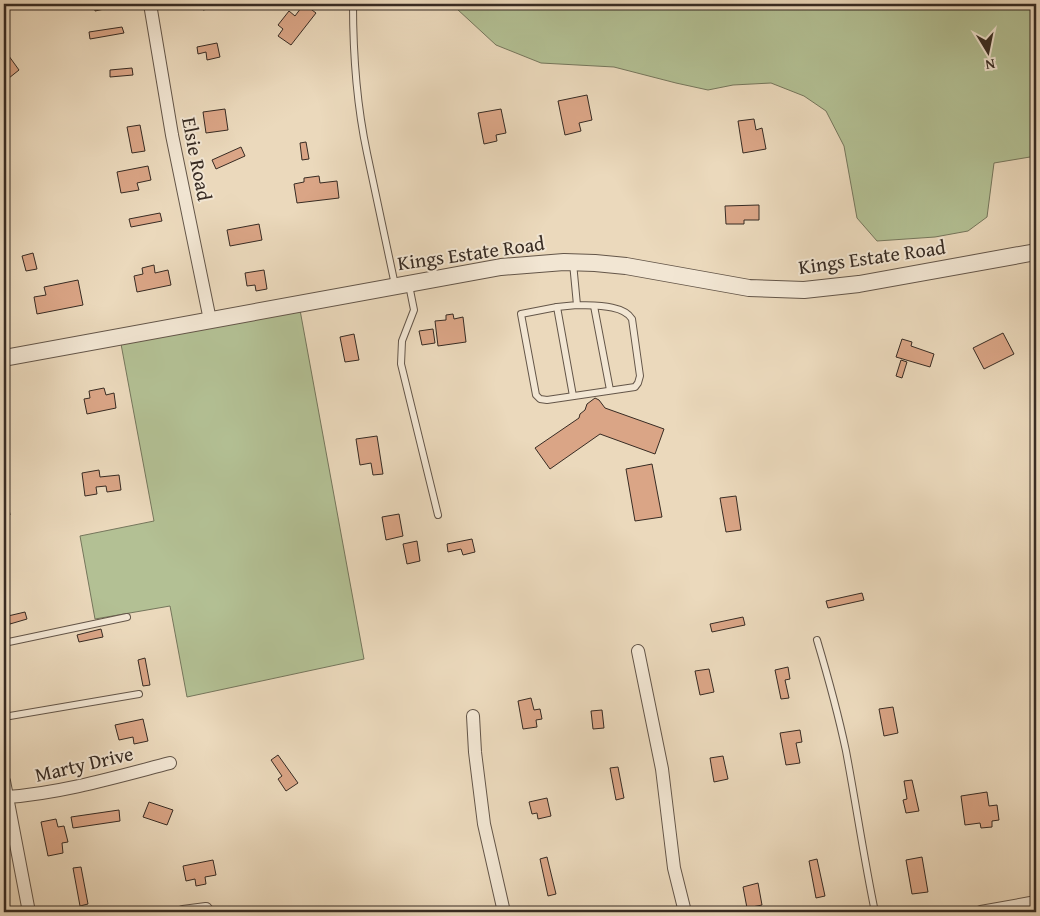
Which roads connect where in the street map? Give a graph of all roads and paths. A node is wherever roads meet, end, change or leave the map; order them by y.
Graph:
1 (150, 4) edge
2 (353, 4) edge
3 (1036, 252) edge
4 (573, 262) junction
5 (402, 285) junction
6 (577, 305) junction
7 (594, 306) junction
8 (557, 307) junction
9 (210, 320) junction
10 (4, 358) edge
11 (610, 390) junction
12 (573, 396) junction
13 (438, 515) dead end
14 (127, 617) dead end
15 (817, 640) dead end
16 (4, 643) edge
17 (638, 651) dead end
18 (139, 694) dead end
19 (473, 716) dead end
20 (4, 717) edge
21 (170, 763) dead end
22 (4, 781) edge
23 (7, 797) junction
24 (1036, 902) edge
25 (206, 909) dead end
26 (29, 912) edge
27 (183, 912) edge
28 (504, 912) edge
29 (685, 912) edge
30 (875, 912) edge
31 (982, 912) edge

1 - 9 street, Elsie Road
2 - 5 lane
3 - 4 street, Kings Estate Road
4 - 5 street, Kings Estate Road
4 - 6 lane
5 - 9 street, Kings Estate Road
5 - 13 lane
6 - 7 lane
6 - 8 lane
7 - 11 lane
7 - 11 lane
8 - 12 lane
8 - 12 lane
9 - 10 street, Kings Estate Road
11 - 12 lane
14 - 16 lane
15 - 30 lane
17 - 29 street
18 - 20 lane
19 - 28 street
21 - 23 street, Marty Drive
22 - 23 street
23 - 26 street
24 - 31 street
25 - 27 street

